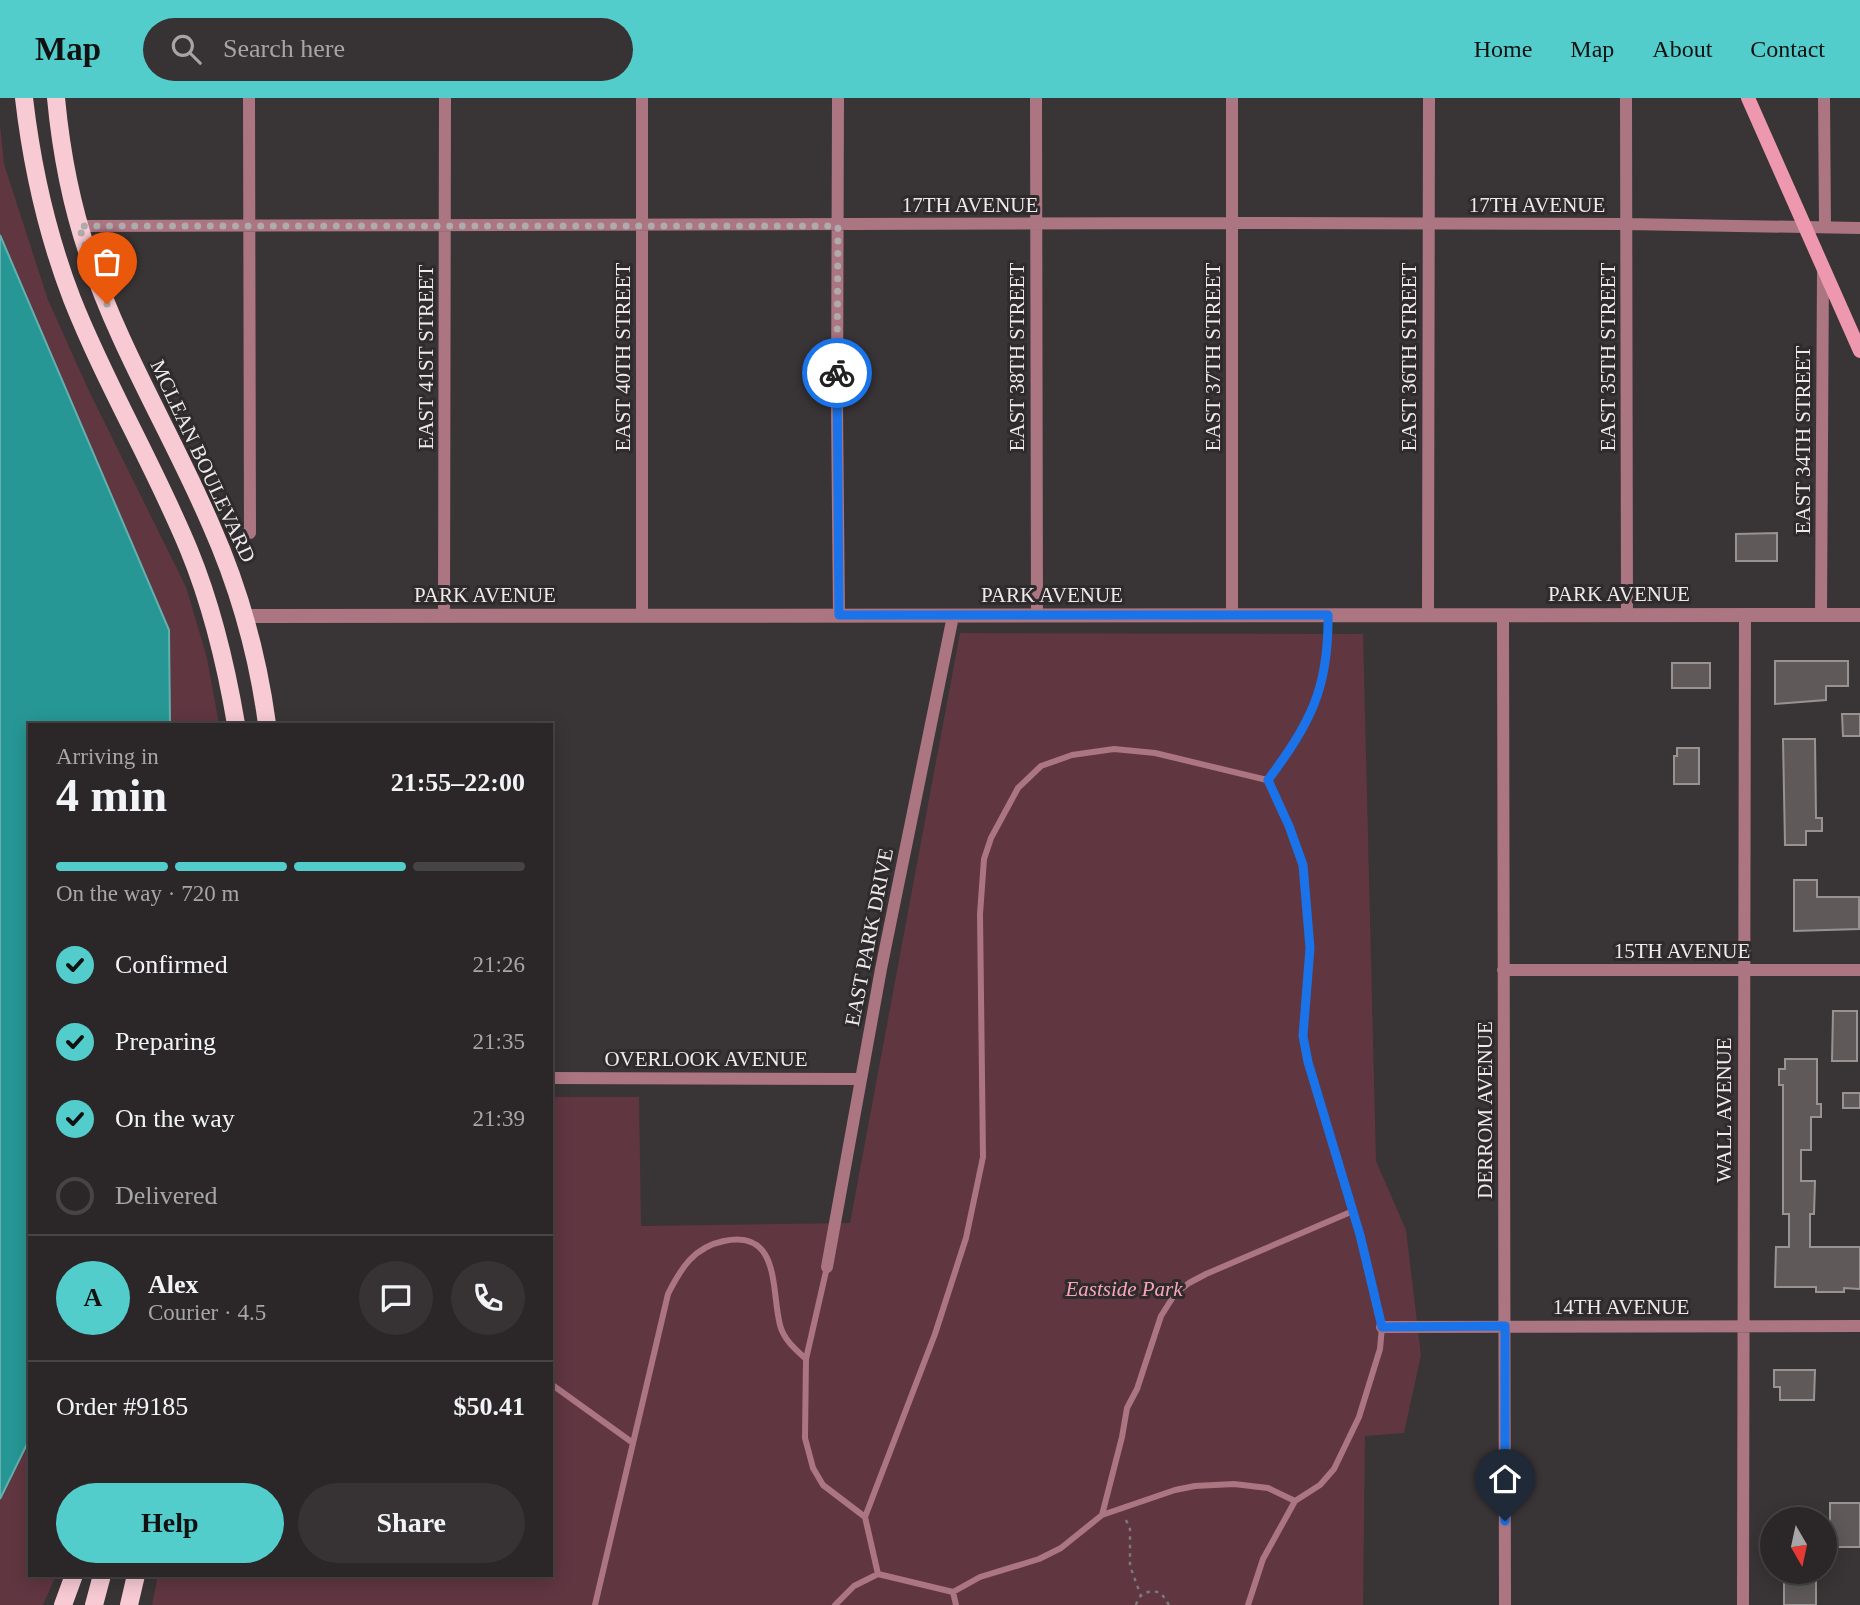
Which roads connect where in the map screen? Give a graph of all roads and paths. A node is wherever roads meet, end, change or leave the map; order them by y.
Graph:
1 (24, 98) edge
2 (56, 98) edge
3 (249, 98) edge
4 (445, 98) edge
5 (642, 98) edge
6 (838, 98) edge
7 (1036, 98) edge
8 (1231, 98) edge
9 (1429, 98) edge
10 (1626, 98) edge
11 (1748, 98) edge
12 (1824, 98) edge
13 (1232, 223) junction
14 (445, 224) junction
15 (642, 224) junction
16 (1036, 224) junction
17 (1429, 224) junction
18 (1627, 224) junction
19 (249, 225) junction
20 (79, 226) junction
21 (838, 226) junction
22 (1805, 227) junction
23 (1825, 227) junction
24 (1860, 228) edge
25 (1823, 266) junction
26 (1860, 351) edge
27 (250, 533) dead end
28 (839, 615) junction
29 (1328, 615) junction
30 (1428, 615) junction
31 (1503, 615) junction
32 (1626, 615) junction
33 (1745, 615) junction
34 (1821, 615) junction
35 (1860, 615) edge
36 (244, 616) junction
37 (444, 616) junction
38 (642, 616) junction
39 (953, 616) junction
40 (1037, 616) junction
41 (1232, 616) junction
42 (236, 723) edge
43 (267, 723) edge
44 (1268, 780) junction
45 (1503, 970) junction
46 (1742, 970) junction
47 (1860, 970) edge
48 (553, 1078) edge
49 (861, 1079) junction
50 (1353, 1211) junction
51 (827, 1267) joint
52 (1505, 1326) junction
53 (1743, 1326) junction
54 (1860, 1326) edge
55 (1382, 1327) junction
56 (806, 1359) junction
57 (553, 1385) edge
58 (633, 1443) junction
59 (1295, 1501) junction
60 (1124, 1507) junction
61 (1102, 1515) junction
62 (865, 1517) junction
63 (878, 1574) junction
64 (73, 1577) edge
65 (101, 1577) edge
66 (135, 1580) edge
67 (953, 1592) junction
68 (1141, 1596) junction
69 (63, 1605) edge
70 (94, 1605) edge
71 (131, 1605) edge
72 (595, 1605) edge
73 (835, 1605) edge
74 (957, 1605) edge
75 (1136, 1605) edge
76 (1169, 1605) edge
77 (1248, 1605) edge
78 (1505, 1605) edge
79 (1743, 1605) edge

1 - 42 main road
2 - 20 main road, MCLEAN BOULEVARD
3 - 19 street
4 - 14 street, EAST 41ST STREET
5 - 15 street, EAST 40TH STREET
6 - 21 street
7 - 16 street, EAST 38TH STREET
8 - 13 street, EAST 37TH STREET
9 - 17 street, EAST 36TH STREET
10 - 18 street, EAST 35TH STREET
11 - 22 main road
12 - 23 street
13 - 16 street, 17TH AVENUE
13 - 17 street, 17TH AVENUE
13 - 41 street, EAST 37TH STREET
14 - 15 street, 17TH AVENUE
14 - 19 street, 17TH AVENUE
14 - 37 street, EAST 41ST STREET
15 - 21 street, 17TH AVENUE
15 - 38 street, EAST 40TH STREET
16 - 21 street, 17TH AVENUE
16 - 40 street, EAST 38TH STREET
17 - 18 street, 17TH AVENUE
17 - 30 street, EAST 36TH STREET
18 - 22 street, 17TH AVENUE
18 - 32 street, EAST 35TH STREET
19 - 20 street, 17TH AVENUE
19 - 27 street
20 - 36 main road, MCLEAN BOULEVARD
21 - 28 street
22 - 23 street, 17TH AVENUE
22 - 25 main road
23 - 24 street, 17TH AVENUE
25 - 26 main road
25 - 34 street, EAST 34TH STREET
28 - 38 street, PARK AVENUE
28 - 39 street, PARK AVENUE
29 - 30 street, PARK AVENUE
29 - 41 street, PARK AVENUE
29 - 44 lane
30 - 31 street, PARK AVENUE
31 - 32 street, PARK AVENUE
31 - 45 street, DERROM AVENUE
32 - 33 street, PARK AVENUE
33 - 34 street, PARK AVENUE
33 - 46 street, WALL AVENUE
34 - 35 street, PARK AVENUE
36 - 37 street, PARK AVENUE
36 - 43 main road, MCLEAN BOULEVARD
37 - 38 street, PARK AVENUE
39 - 40 street, PARK AVENUE
39 - 49 street, EAST PARK DRIVE
40 - 41 street, PARK AVENUE
44 - 50 lane
44 - 62 lane
45 - 46 street, 15TH AVENUE
45 - 52 street, DERROM AVENUE
46 - 47 street, 15TH AVENUE
46 - 53 street, WALL AVENUE
48 - 49 street, OVERLOOK AVENUE
49 - 51 street, EAST PARK DRIVE
50 - 55 lane
50 - 61 lane
51 - 56 lane
52 - 53 street, 14TH AVENUE
52 - 55 street, 14TH AVENUE
52 - 78 street, DERROM AVENUE
53 - 54 street, 14TH AVENUE
53 - 79 street, WALL AVENUE
55 - 59 lane
56 - 58 lane
56 - 62 lane
57 - 58 lane
58 - 72 lane
59 - 60 lane
59 - 77 lane
60 - 61 lane
60 - 68 path
61 - 67 lane
62 - 63 lane
63 - 67 lane
63 - 73 lane
64 - 69 main road
65 - 70 main road
66 - 71 main road
67 - 74 lane
68 - 75 path
68 - 76 path

